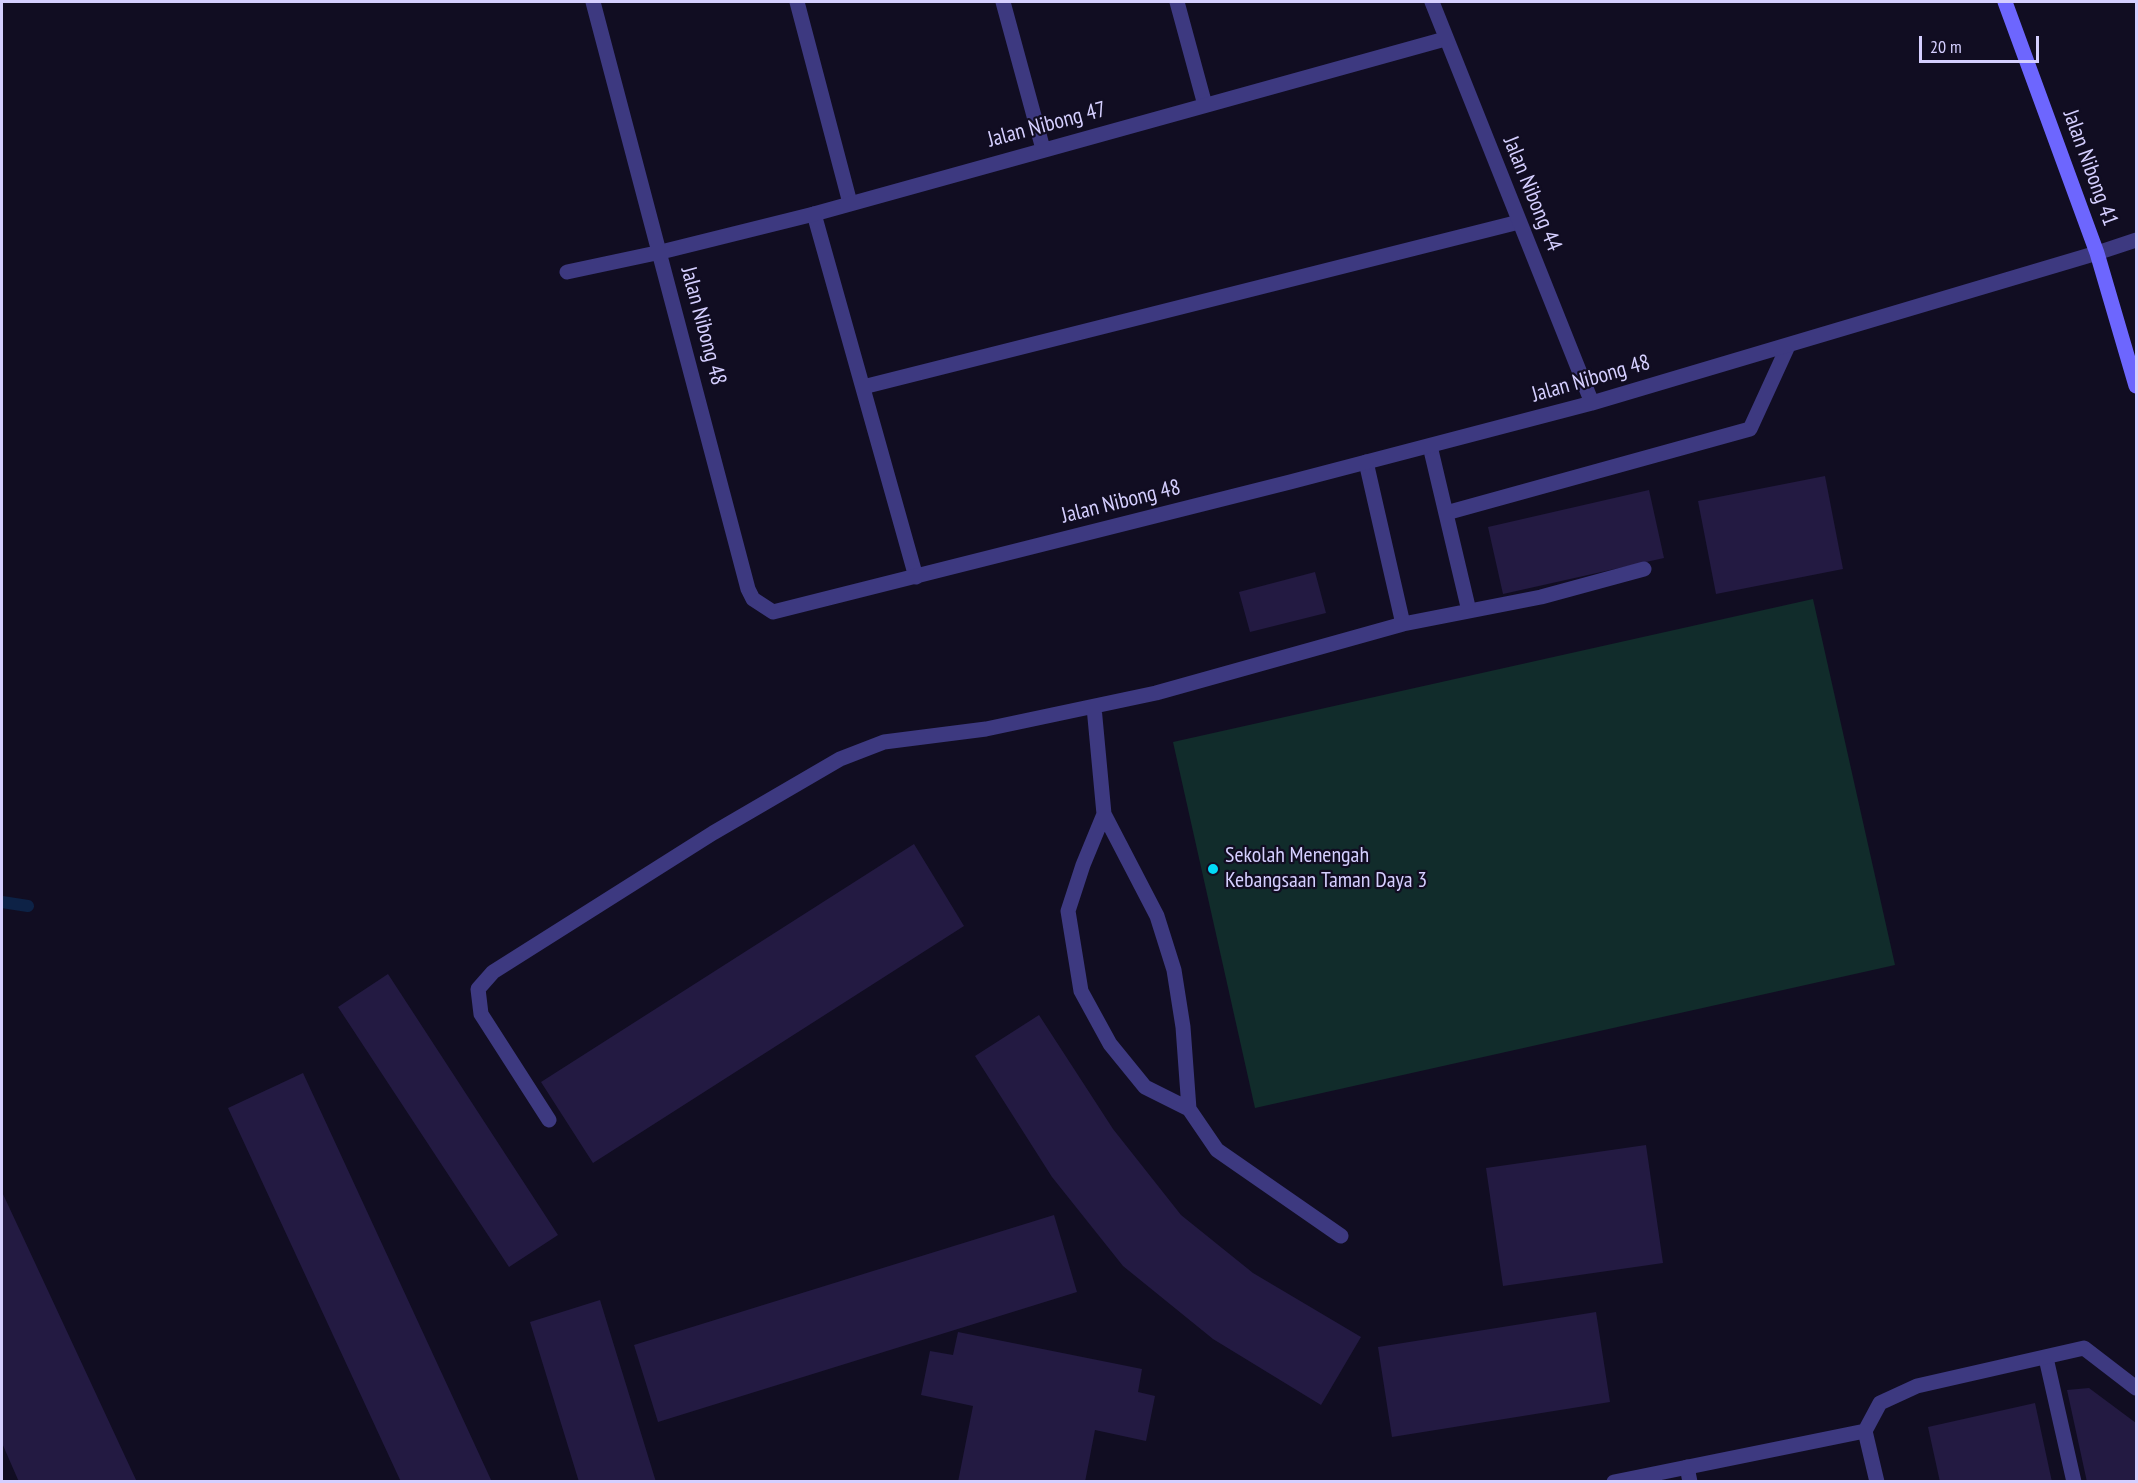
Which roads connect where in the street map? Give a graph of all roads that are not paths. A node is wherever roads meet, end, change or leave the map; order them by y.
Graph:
1 (593, 2) edge
2 (797, 2) edge
3 (1003, 2) edge
4 (1177, 2) edge
5 (1432, 2) edge
6 (2005, 2) edge
7 (1445, 39) junction
8 (1204, 105) junction
9 (1043, 149) junction
10 (850, 203) junction
11 (814, 214) junction
12 (1519, 222) junction
13 (2136, 240) edge
14 (661, 252) junction
15 (2097, 253) junction
16 (567, 272) dead end
17 (1788, 346) junction
18 (2136, 386) edge
19 (863, 387) junction
20 (1592, 403) junction
21 (1430, 446) junction
22 (1366, 462) junction
23 (1446, 513) junction
24 (1644, 569) dead end
25 (916, 577) junction
26 (1469, 611) junction
27 (1404, 624) junction
28 (1094, 706) junction
29 (1104, 814) junction
30 (1190, 1109) junction
31 (549, 1120) dead end
32 (1341, 1236) dead end
33 (2046, 1358) junction
34 (2136, 1388) edge
35 (1865, 1431) junction
36 (1688, 1474) edge
37 (1614, 1482) edge
38 (1877, 1482) edge
39 (2074, 1482) edge

1 - 14 street, Jalan Nibong 48
2 - 10 street
3 - 9 street
4 - 8 street
5 - 7 street, Jalan Nibong 44
6 - 15 main road, Jalan Nibong 41
7 - 8 street, Jalan Nibong 47
7 - 12 street, Jalan Nibong 44
8 - 9 street, Jalan Nibong 47
9 - 10 street, Jalan Nibong 47
10 - 11 street, Jalan Nibong 47
11 - 14 street, Jalan Nibong 47
11 - 19 street
12 - 19 street
12 - 20 street, Jalan Nibong 44
13 - 15 street, Jalan Nibong 48
14 - 16 street, Jalan Nibong 47
14 - 25 street, Jalan Nibong 48
15 - 17 street, Jalan Nibong 48
15 - 18 main road, Jalan Nibong 41
17 - 20 street, Jalan Nibong 48
17 - 23 street
19 - 25 street
20 - 21 street, Jalan Nibong 48
21 - 22 street, Jalan Nibong 48
21 - 23 street
22 - 25 street, Jalan Nibong 48
22 - 27 street
23 - 26 street
24 - 26 street
26 - 27 street
27 - 28 street
28 - 29 street
28 - 31 street
29 - 30 street
29 - 30 street
30 - 32 street
33 - 34 street
33 - 35 street
33 - 39 street
35 - 36 street
35 - 38 street
36 - 37 street

